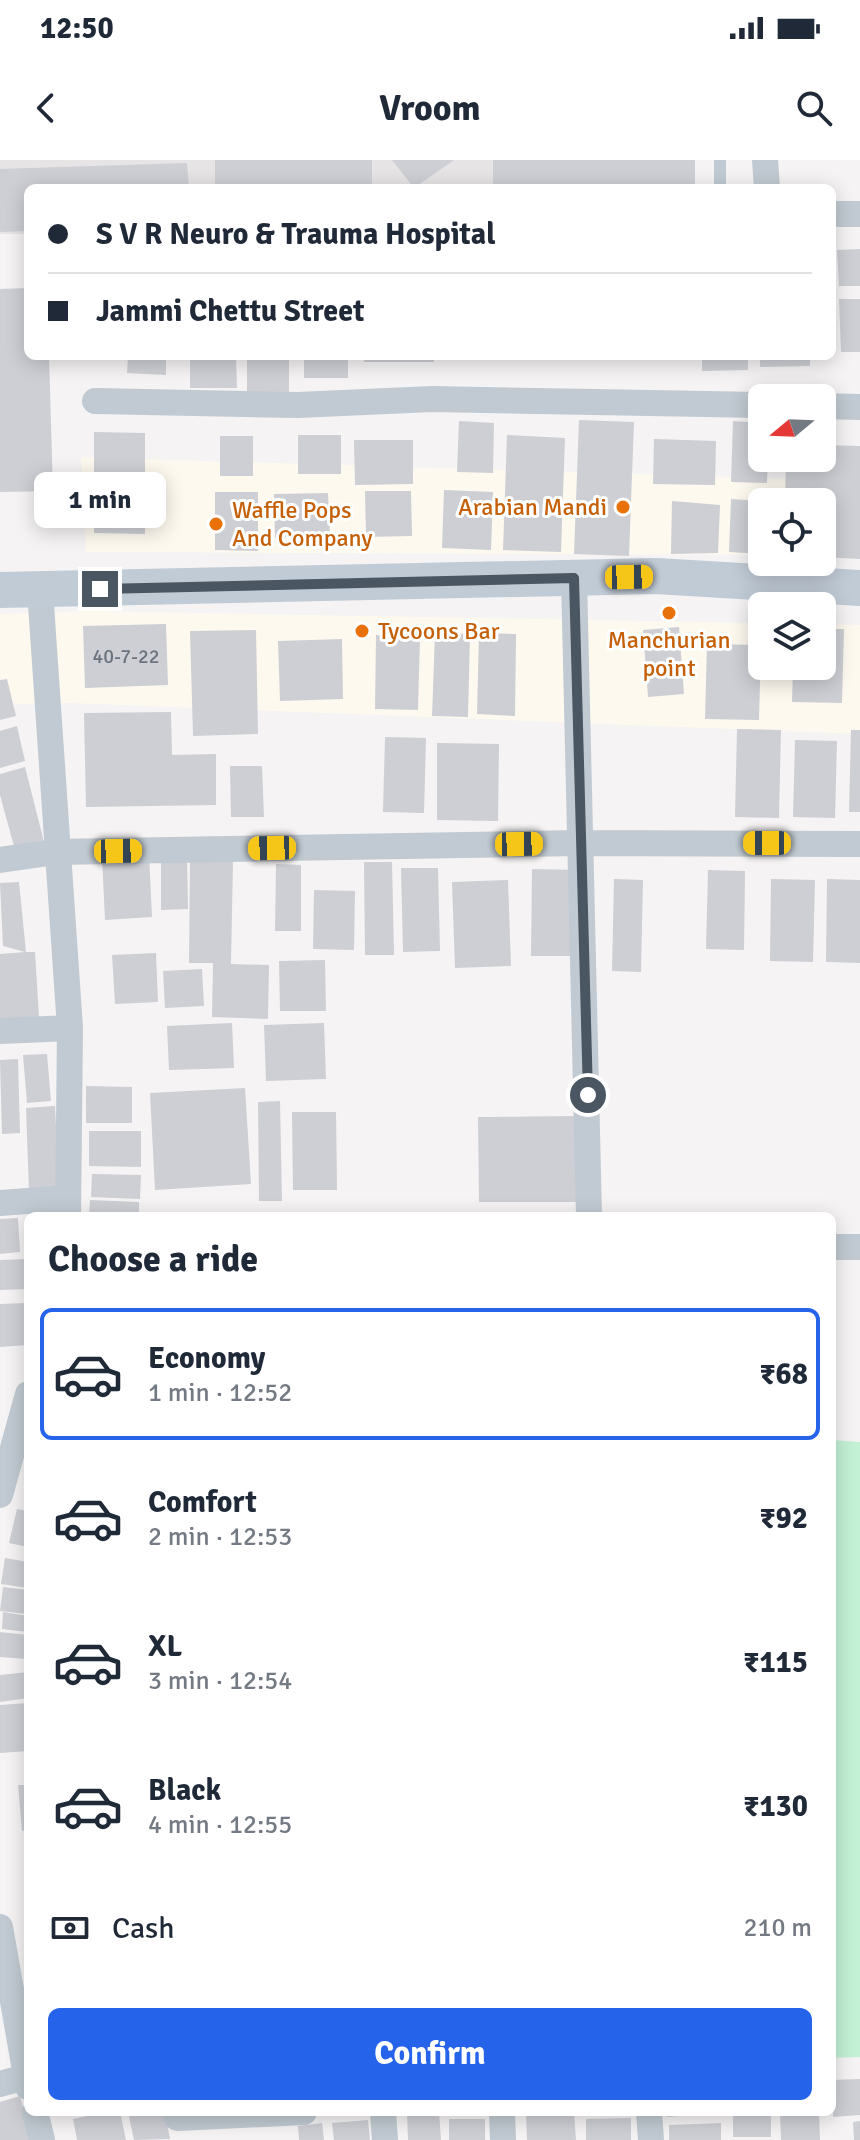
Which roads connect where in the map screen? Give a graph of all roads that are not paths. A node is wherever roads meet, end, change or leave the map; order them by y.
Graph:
1 (720, 160) edge
2 (765, 160) edge
3 (720, 184) edge
4 (767, 184) edge
5 (836, 214) edge
6 (860, 214) edge
7 (95, 401) dead end
8 (748, 405) edge
9 (836, 406) edge
10 (860, 407) edge
11 (574, 578) junction
12 (860, 588) edge
13 (0, 590) edge
14 (40, 590) junction
15 (580, 843) junction
16 (860, 844) edge
17 (56, 852) junction
18 (0, 860) edge
19 (70, 1028) junction
20 (0, 1031) edge
21 (0, 1203) edge
22 (68, 1207) edge
23 (589, 1212) edge
24 (836, 1247) edge
25 (860, 1247) edge
26 (24, 1408) edge
27 (0, 1495) edge
28 (11, 1938) edge
29 (18, 2082) edge
30 (36, 2116) edge
31 (177, 2116) edge
32 (219, 2116) edge
33 (383, 2116) edge
34 (502, 2116) edge
35 (649, 2116) edge
36 (42, 2140) edge
37 (385, 2140) edge
38 (503, 2140) edge
39 (651, 2140) edge

1 - 3 lane
2 - 4 street
5 - 6 street
7 - 8 street
9 - 10 street
11 - 12 street
11 - 14 street
11 - 15 street
13 - 14 street
14 - 17 street
15 - 16 street
15 - 17 street
15 - 23 street
17 - 18 street
17 - 19 street
19 - 20 street
19 - 22 street
21 - 22 street
24 - 25 street
26 - 27 street
28 - 29 street
30 - 36 street
31 - 32 street
33 - 37 street
34 - 38 street
35 - 39 street

